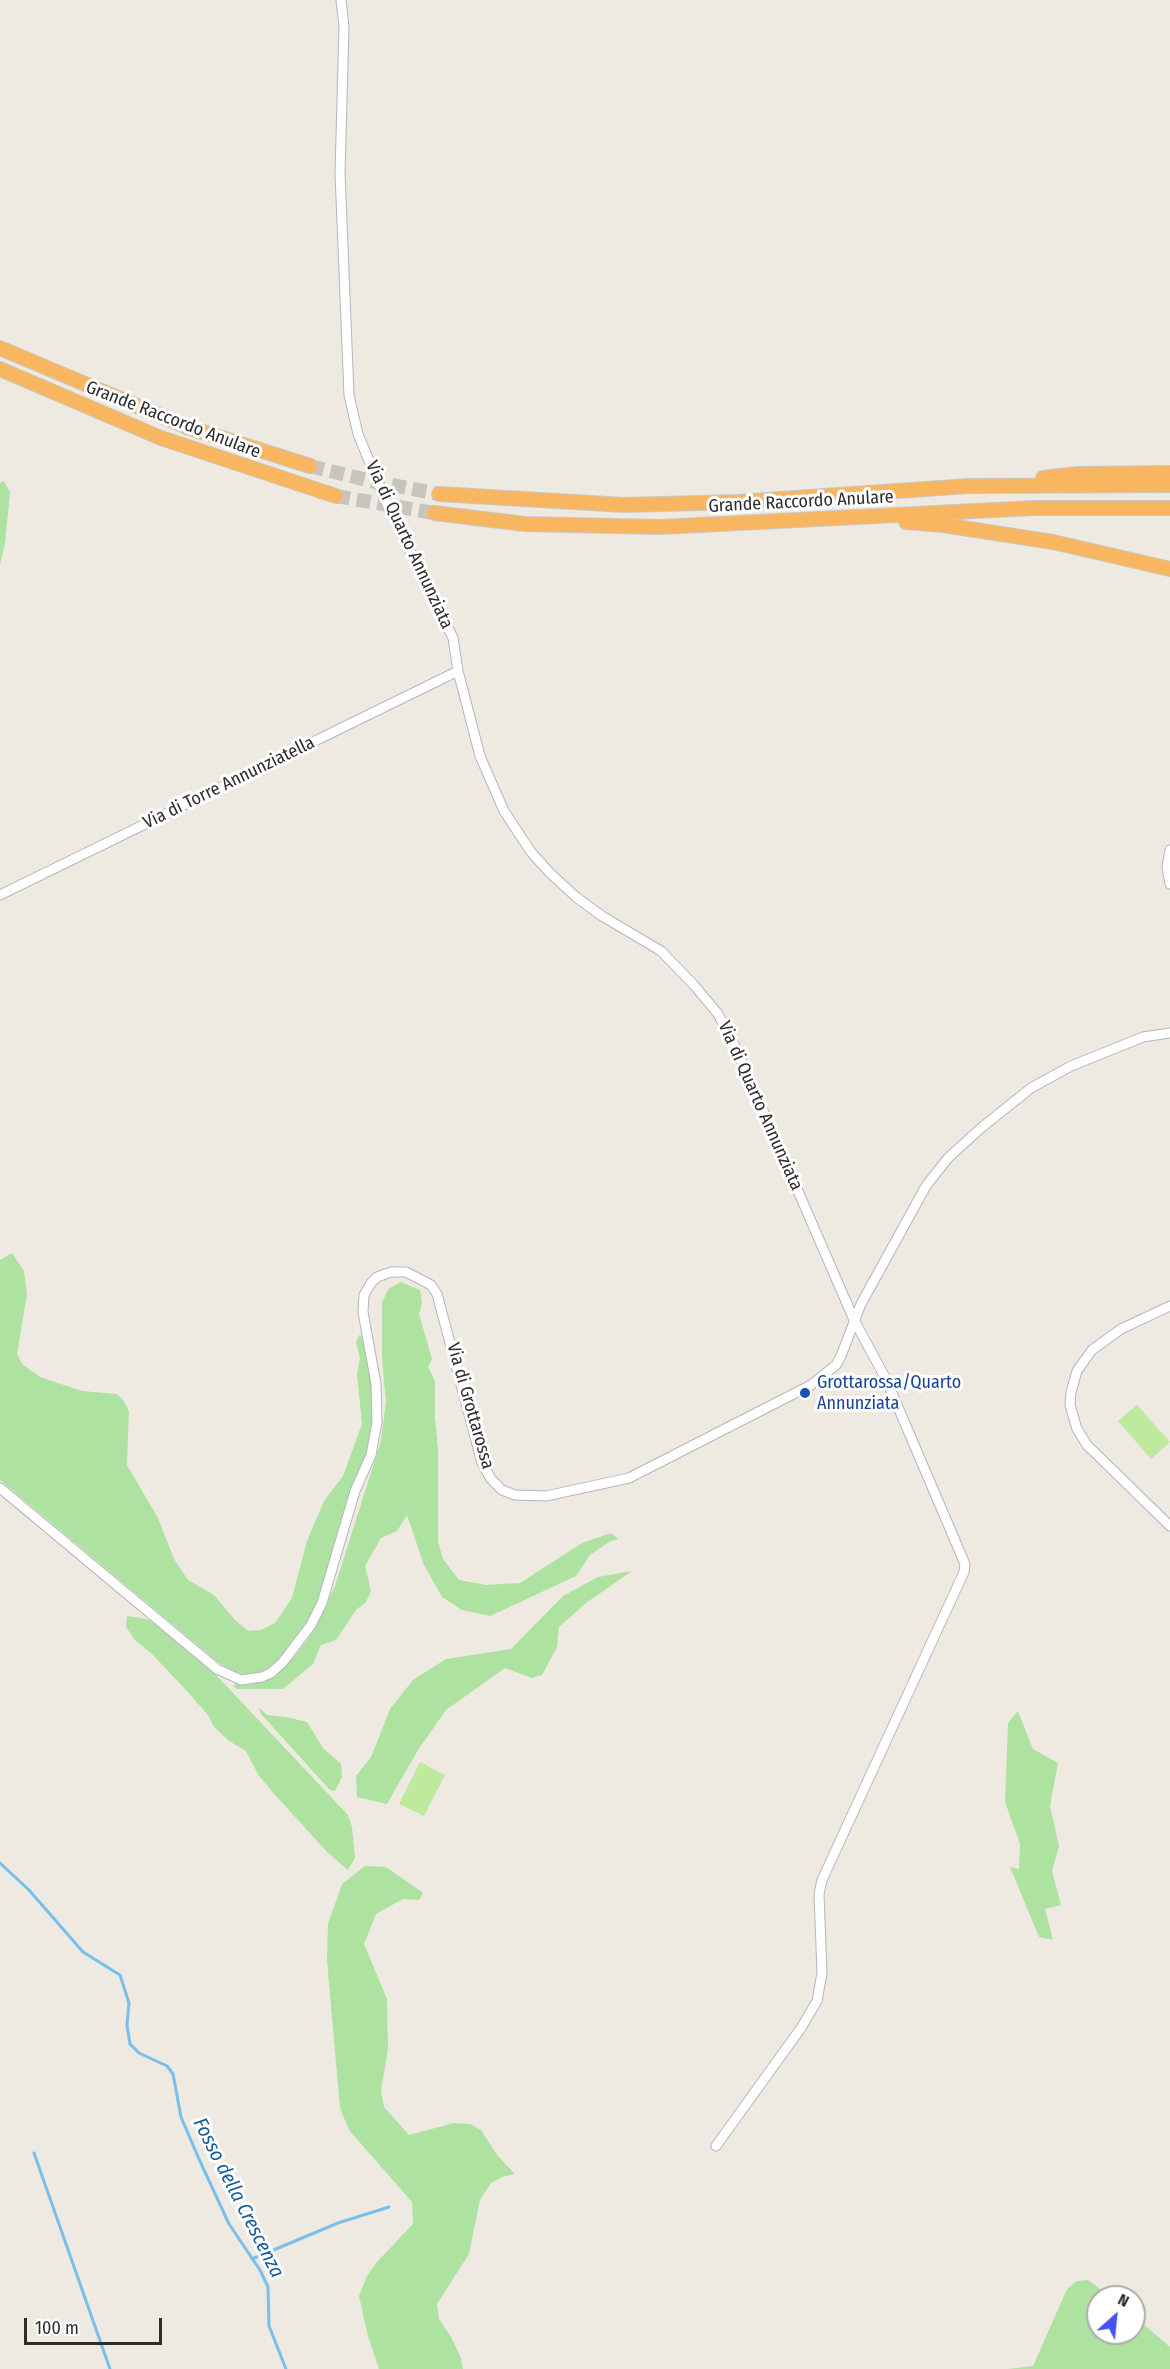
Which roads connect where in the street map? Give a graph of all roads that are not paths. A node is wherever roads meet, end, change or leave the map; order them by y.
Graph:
1 (341, 0) edge
2 (0, 348) edge
3 (0, 369) edge
4 (310, 466) tunnel mouth
5 (1170, 473) edge
6 (1170, 484) edge
7 (969, 486) junction
8 (439, 494) tunnel mouth
9 (336, 496) tunnel mouth
10 (1170, 508) edge
11 (434, 513) tunnel mouth
12 (844, 518) junction
13 (1170, 569) edge
14 (458, 671) junction
15 (1170, 850) edge
16 (1170, 884) edge
17 (0, 895) edge
18 (1170, 1033) edge
19 (1170, 1306) edge
20 (855, 1320) junction
21 (0, 1488) edge
22 (1170, 1526) edge
23 (716, 2146) dead end

1 - 14 street, Via di Quarto Annunziata
2 - 4 highway, Grande Raccordo Anulare
3 - 9 highway, Grande Raccordo Anulare
5 - 7 highway
6 - 7 highway, Grande Raccordo Anulare
7 - 8 highway, Grande Raccordo Anulare
10 - 12 highway, Grande Raccordo Anulare
11 - 12 highway, Grande Raccordo Anulare
12 - 13 highway
14 - 17 street, Via di Torre Annunziatella
14 - 20 street, Via di Quarto Annunziata
15 - 16 street
18 - 20 street, Via di Grottarossa
19 - 22 street
20 - 21 street, Via di Grottarossa
20 - 23 street, Via di Quarto Annunziata

